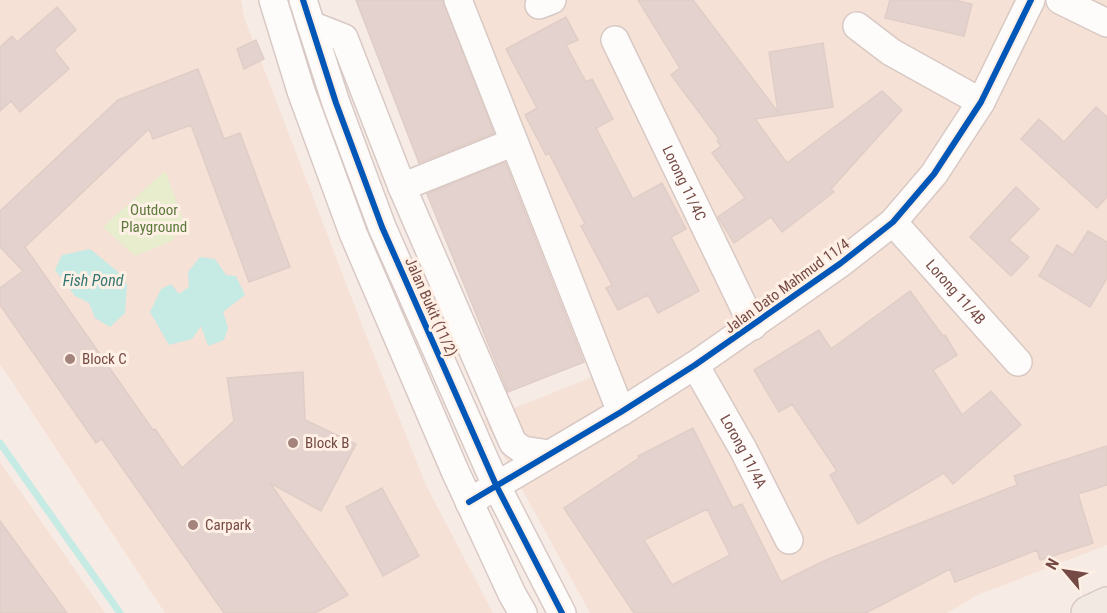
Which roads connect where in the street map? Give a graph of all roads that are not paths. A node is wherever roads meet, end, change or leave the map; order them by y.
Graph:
1 (273, 0) edge
2 (303, 0) edge
3 (458, 0) edge
4 (1031, 0) edge
5 (1060, 0) edge
6 (1107, 23) edge
7 (311, 25) junction
8 (857, 26) dead end
9 (615, 40) dead end
10 (981, 102) junction
11 (514, 142) junction
12 (402, 187) junction
13 (893, 222) junction
14 (753, 326) junction
15 (1018, 362) dead end
16 (696, 365) junction
17 (621, 412) junction
18 (549, 454) junction
19 (496, 485) junction
20 (469, 502) junction
21 (789, 540) dead end
22 (1107, 604) edge
23 (523, 613) edge
24 (562, 613) edge
25 (1088, 613) edge

1 - 20 street
2 - 7 street, Jalan Bukit (11/2)
3 - 11 street
4 - 10 street, Jalan Dato Mahmud 11/4
5 - 6 street
7 - 12 street
7 - 19 street, Jalan Bukit (11/2)
8 - 10 street
9 - 14 street, Lorong 11/4C
10 - 13 street, Jalan Dato Mahmud 11/4
11 - 12 street
11 - 17 street
12 - 18 street
13 - 14 street, Jalan Dato Mahmud 11/4
13 - 15 street, Lorong 11/4B
14 - 16 street, Jalan Dato Mahmud 11/4
16 - 17 street, Jalan Dato Mahmud 11/4
16 - 21 street, Lorong 11/4A
17 - 18 street, Jalan Dato Mahmud 11/4
18 - 19 street, Jalan Dato Mahmud 11/4
19 - 20 street, Jalan Dato Mahmud 11/4
19 - 24 street, Jalan Bukit (11/2)
20 - 23 street
22 - 25 main road

